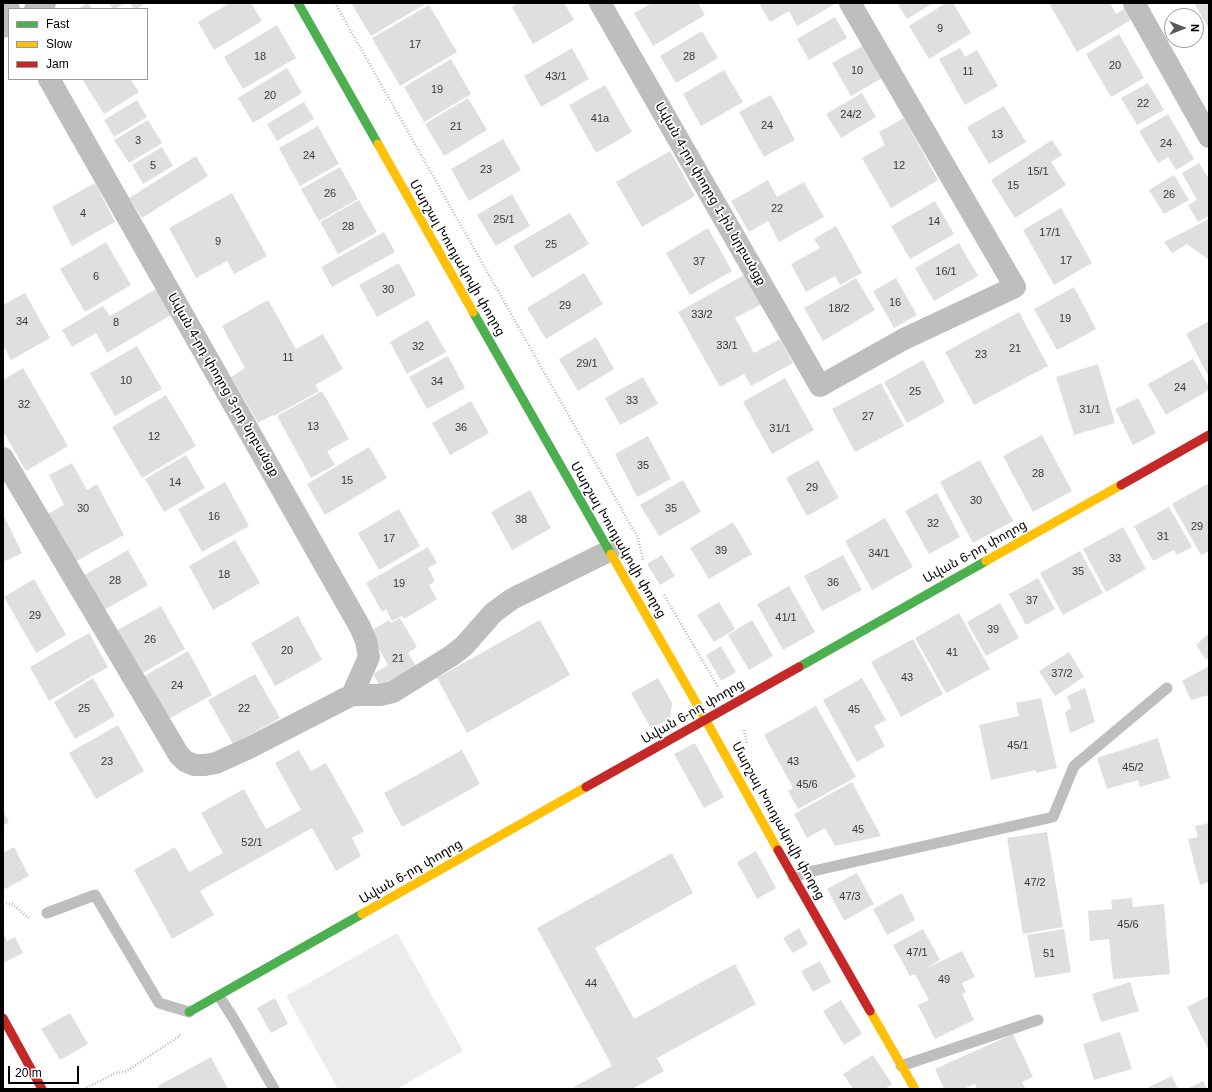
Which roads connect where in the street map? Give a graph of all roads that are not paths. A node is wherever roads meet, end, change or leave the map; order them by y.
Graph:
1 (298, 3) edge
2 (600, 3) edge
3 (850, 3) edge
4 (1134, 3) edge
5 (50, 80) edge
6 (1209, 137) edge
7 (1209, 435) edge
8 (3, 458) edge
9 (609, 551) junction
10 (1167, 688) dead end
11 (352, 695) junction
12 (706, 720) junction
13 (793, 877) junction
14 (47, 913) road end
15 (219, 996) junction
16 (189, 1012) joint
17 (3, 1018) edge
18 (1038, 1020) dead end
19 (901, 1066) junction
20 (42, 1089) edge
21 (274, 1089) edge
22 (915, 1089) edge

1 - 9 street, Մարշալ Խուդյակովի փողոց
2 - 3 street, Ավան 4-րդ փողոց 1-ին նրբանցք
4 - 6 street
5 - 11 street, Ավան 4-րդ փողոց 3-րդ նրբանցք
7 - 12 street, Ավան 6-րդ փողոց
8 - 11 street
9 - 11 street
9 - 12 street, Մարշալ Խուդյակովի փողոց
10 - 13 lane
12 - 13 street, Մարշալ Խուդյակովի փողոց
12 - 15 street, Ավան 6-րդ փողոց
13 - 19 street, Մարշալ Խուդյակովի փողոց
14 - 16 lane
15 - 16 street, Ավան 6-րդ փողոց
15 - 21 lane
17 - 20 street
18 - 19 lane
19 - 22 street, Մարշալ Խուդյակովի փողոց

